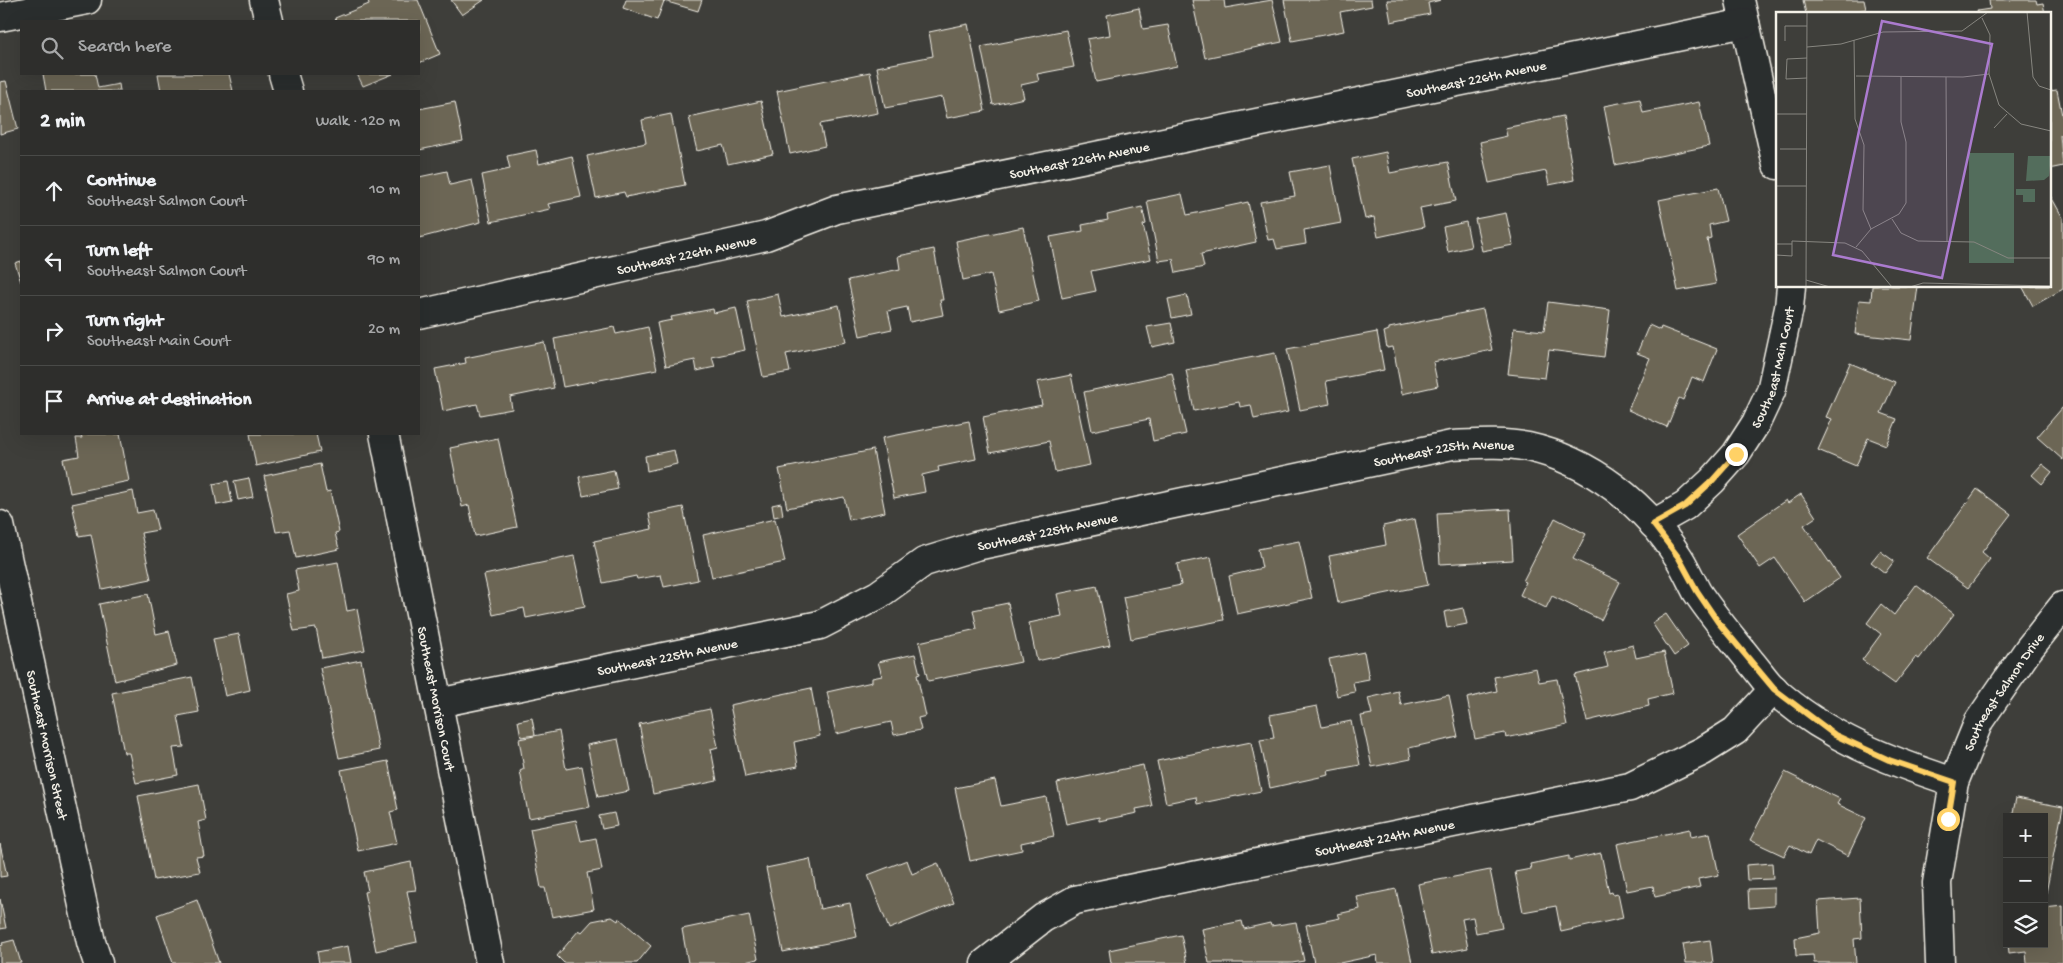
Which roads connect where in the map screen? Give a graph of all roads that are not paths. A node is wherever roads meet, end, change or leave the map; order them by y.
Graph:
1 (87, 0) edge
2 (264, 0) edge
3 (1743, 12) edge
4 (0, 17) edge
5 (269, 20) edge
6 (283, 75) edge
7 (288, 90) edge
8 (1776, 160) edge
9 (1791, 288) edge
10 (420, 314) edge
11 (384, 435) edge
12 (1653, 524) junction
13 (0, 525) edge
14 (2063, 606) edge
15 (1774, 689) junction
16 (438, 703) junction
17 (1954, 782) junction
18 (98, 963) edge
19 (490, 963) edge
20 (985, 963) edge
21 (1940, 963) edge

1 - 4 street
2 - 5 street
3 - 8 street
3 - 10 street, Southeast 226th Avenue
6 - 7 street
9 - 12 street, Southeast Main Court
11 - 16 street, Southeast Morrison Court
12 - 15 street, Southeast 225th Avenue
12 - 16 street, Southeast 225th Avenue
13 - 18 street, Southeast Morrison Street
14 - 17 street, Southeast Salmon Drive
15 - 17 street, Southeast 225th Avenue
15 - 20 street, Southeast 224th Avenue
16 - 19 street, Southeast Morrison Court
17 - 21 street, Southeast Salmon Drive

